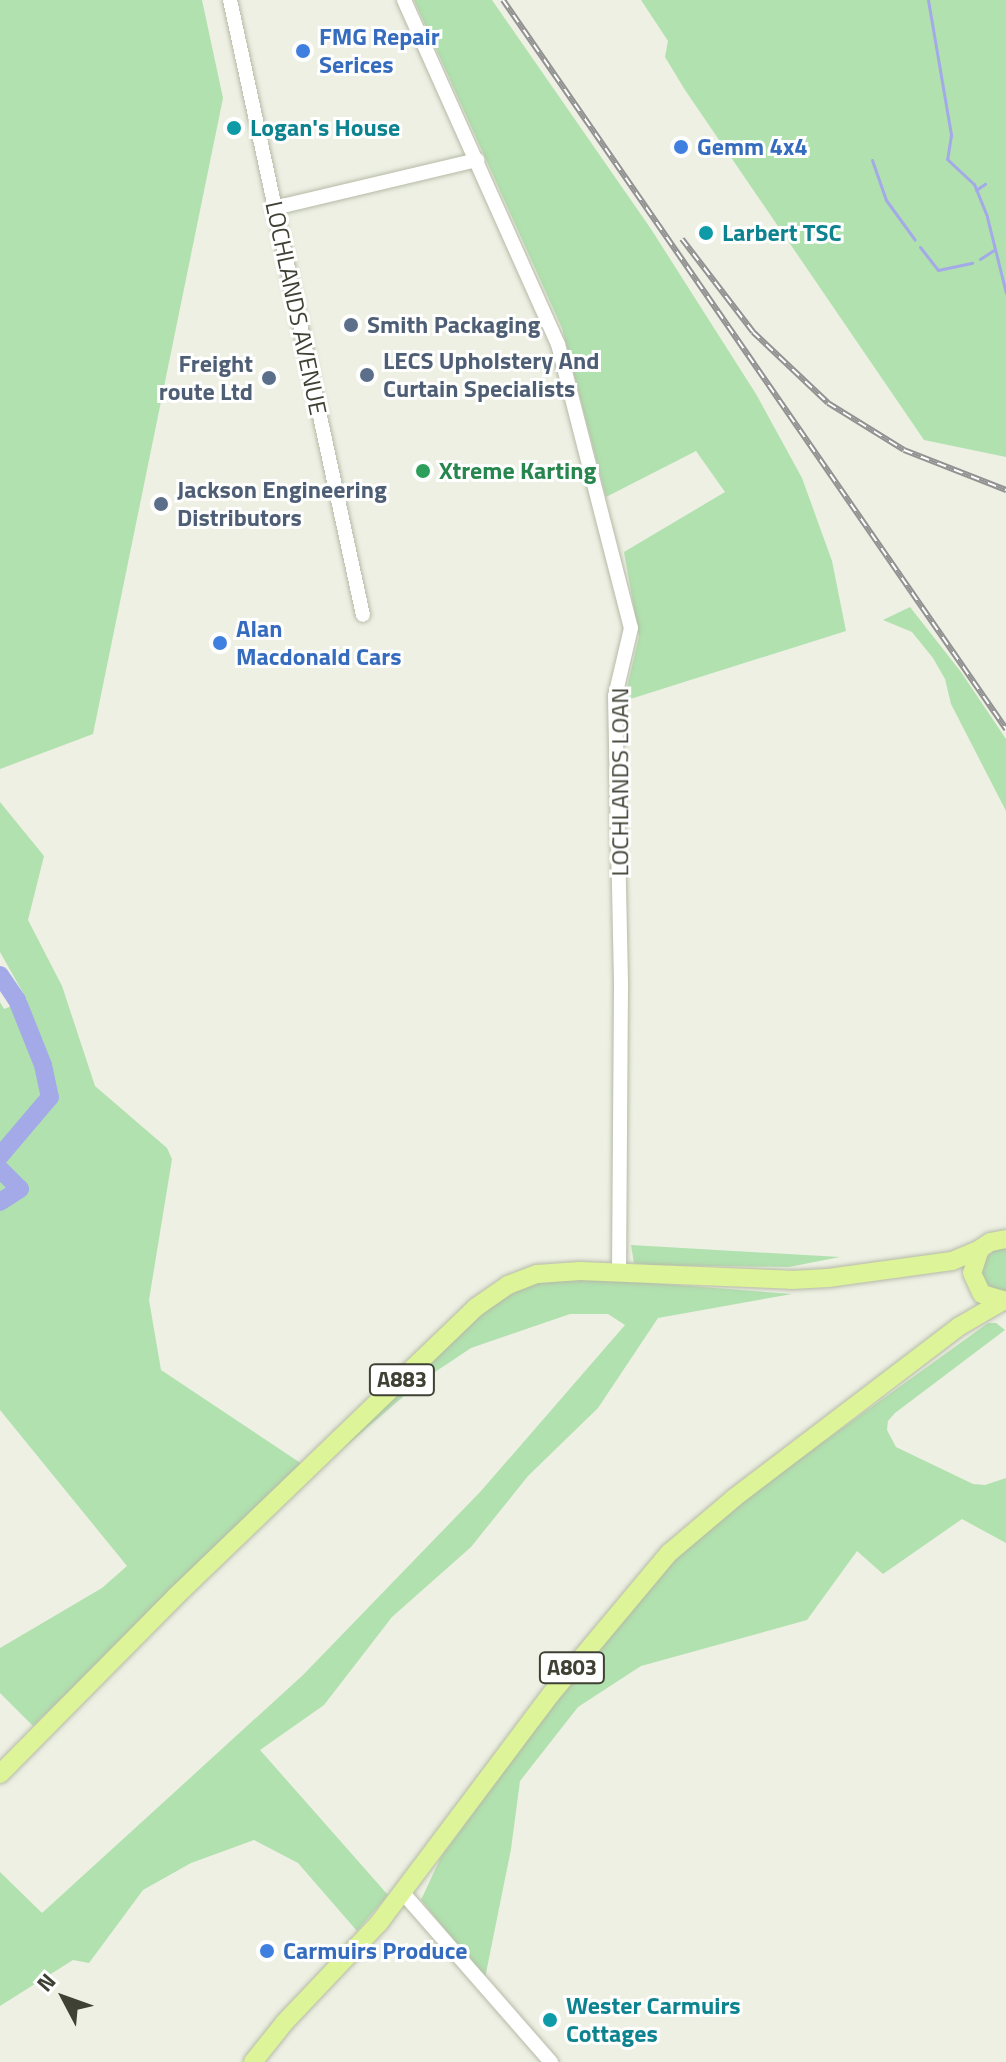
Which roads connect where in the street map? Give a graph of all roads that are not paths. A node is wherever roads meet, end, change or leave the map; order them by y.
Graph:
1 (230, 0) edge
2 (404, 0) edge
3 (477, 160) junction
4 (274, 208) junction
5 (363, 615) dead end
6 (1006, 1239) edge
7 (980, 1249) junction
8 (924, 1263) junction
9 (619, 1272) junction
10 (974, 1282) junction
11 (1005, 1301) edge
12 (950, 1334) junction
13 (0, 1774) edge
14 (403, 1893) junction
15 (253, 2062) edge
16 (551, 2062) edge

1 - 4 street, LOCHLANDS AVENUE
2 - 3 street, LOCHLANDS LOAN
3 - 4 street
3 - 9 street, LOCHLANDS LOAN
4 - 5 street, LOCHLANDS AVENUE
6 - 7 main road
7 - 8 main road
7 - 10 main road
8 - 9 main road, A883
8 - 10 main road
9 - 13 main road, A883
10 - 11 main road
10 - 12 main road, A803
11 - 12 main road, A803
12 - 14 main road, A803
14 - 15 main road, A803
14 - 16 street

